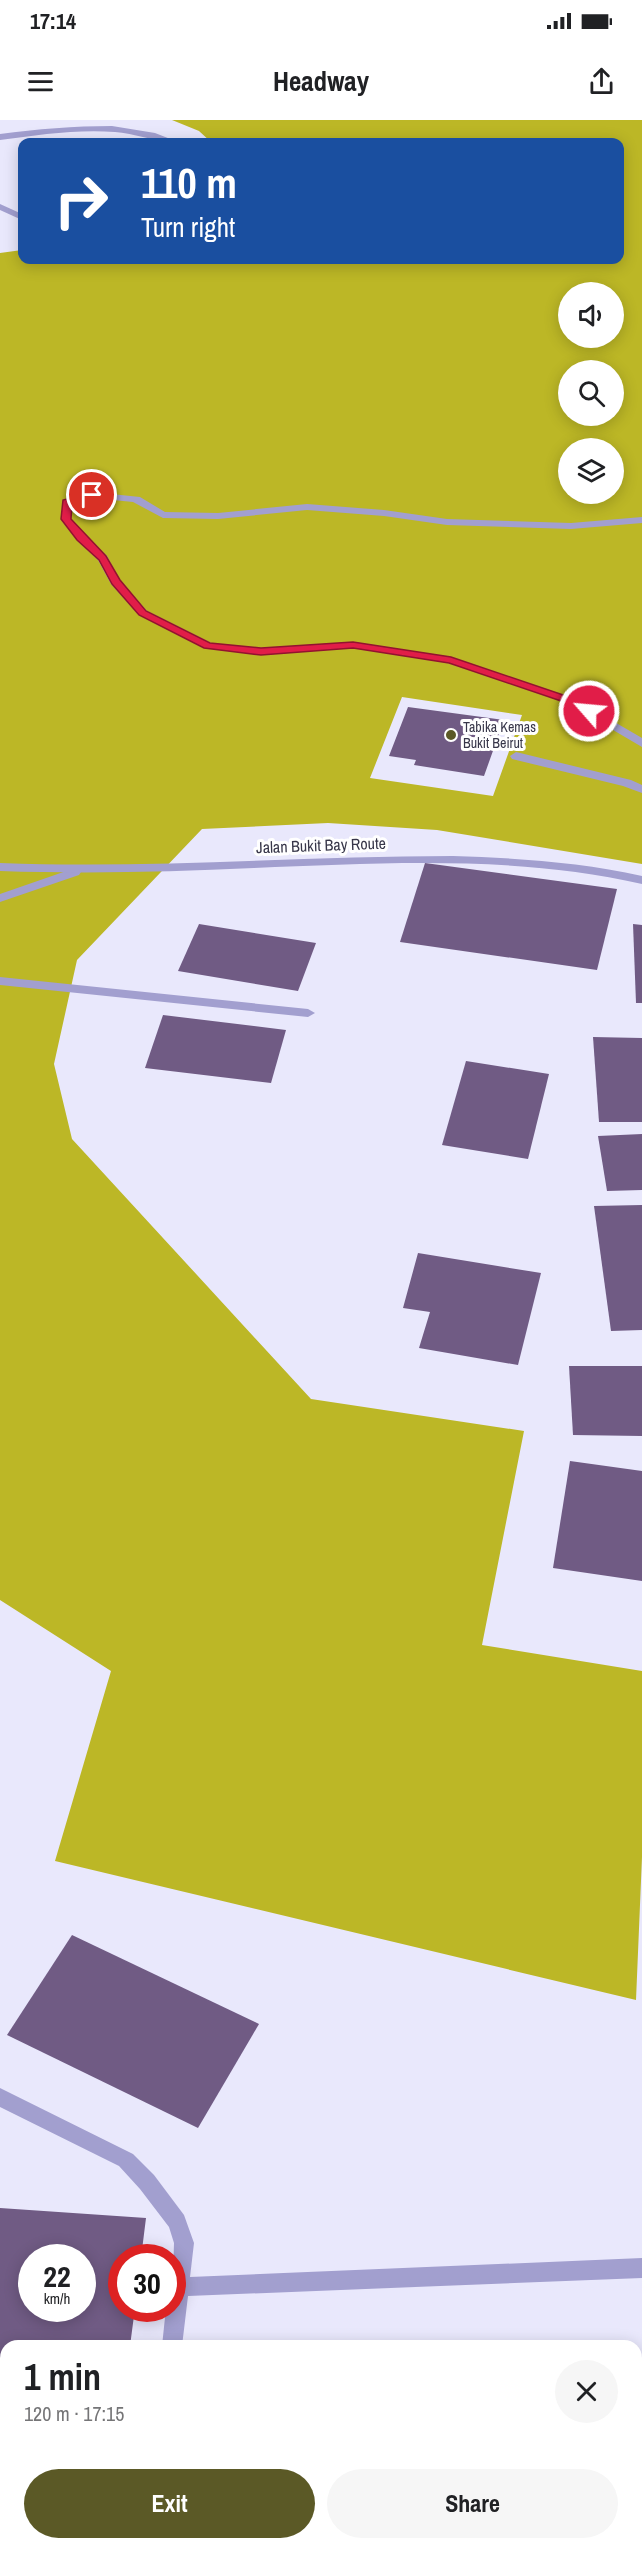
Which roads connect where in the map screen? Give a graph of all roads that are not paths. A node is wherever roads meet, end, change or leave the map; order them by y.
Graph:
1 (39, 132) junction
2 (0, 137) edge
3 (24, 138) edge
4 (162, 138) edge
5 (18, 141) edge
6 (0, 148) edge
7 (0, 207) edge
8 (18, 215) edge
9 (642, 520) edge
10 (642, 742) edge
11 (516, 756) dead end
12 (642, 789) edge
13 (0, 867) edge
14 (75, 872) junction
15 (642, 880) edge
16 (0, 898) edge
17 (0, 981) edge
18 (308, 1013) dead end
19 (0, 2097) edge
20 (184, 2244) edge
21 (642, 2268) edge
22 (186, 2287) edge
23 (175, 2322) edge
24 (173, 2340) edge

1 - 2 street
1 - 3 street
1 - 4 street
5 - 6 street
7 - 8 street
9 - 10 street
11 - 12 street
13 - 14 street, Jalan Bukit Bay Route
14 - 15 street, Jalan Bukit Bay Route
14 - 16 street
17 - 18 street
19 - 20 street
21 - 22 street
23 - 24 street

